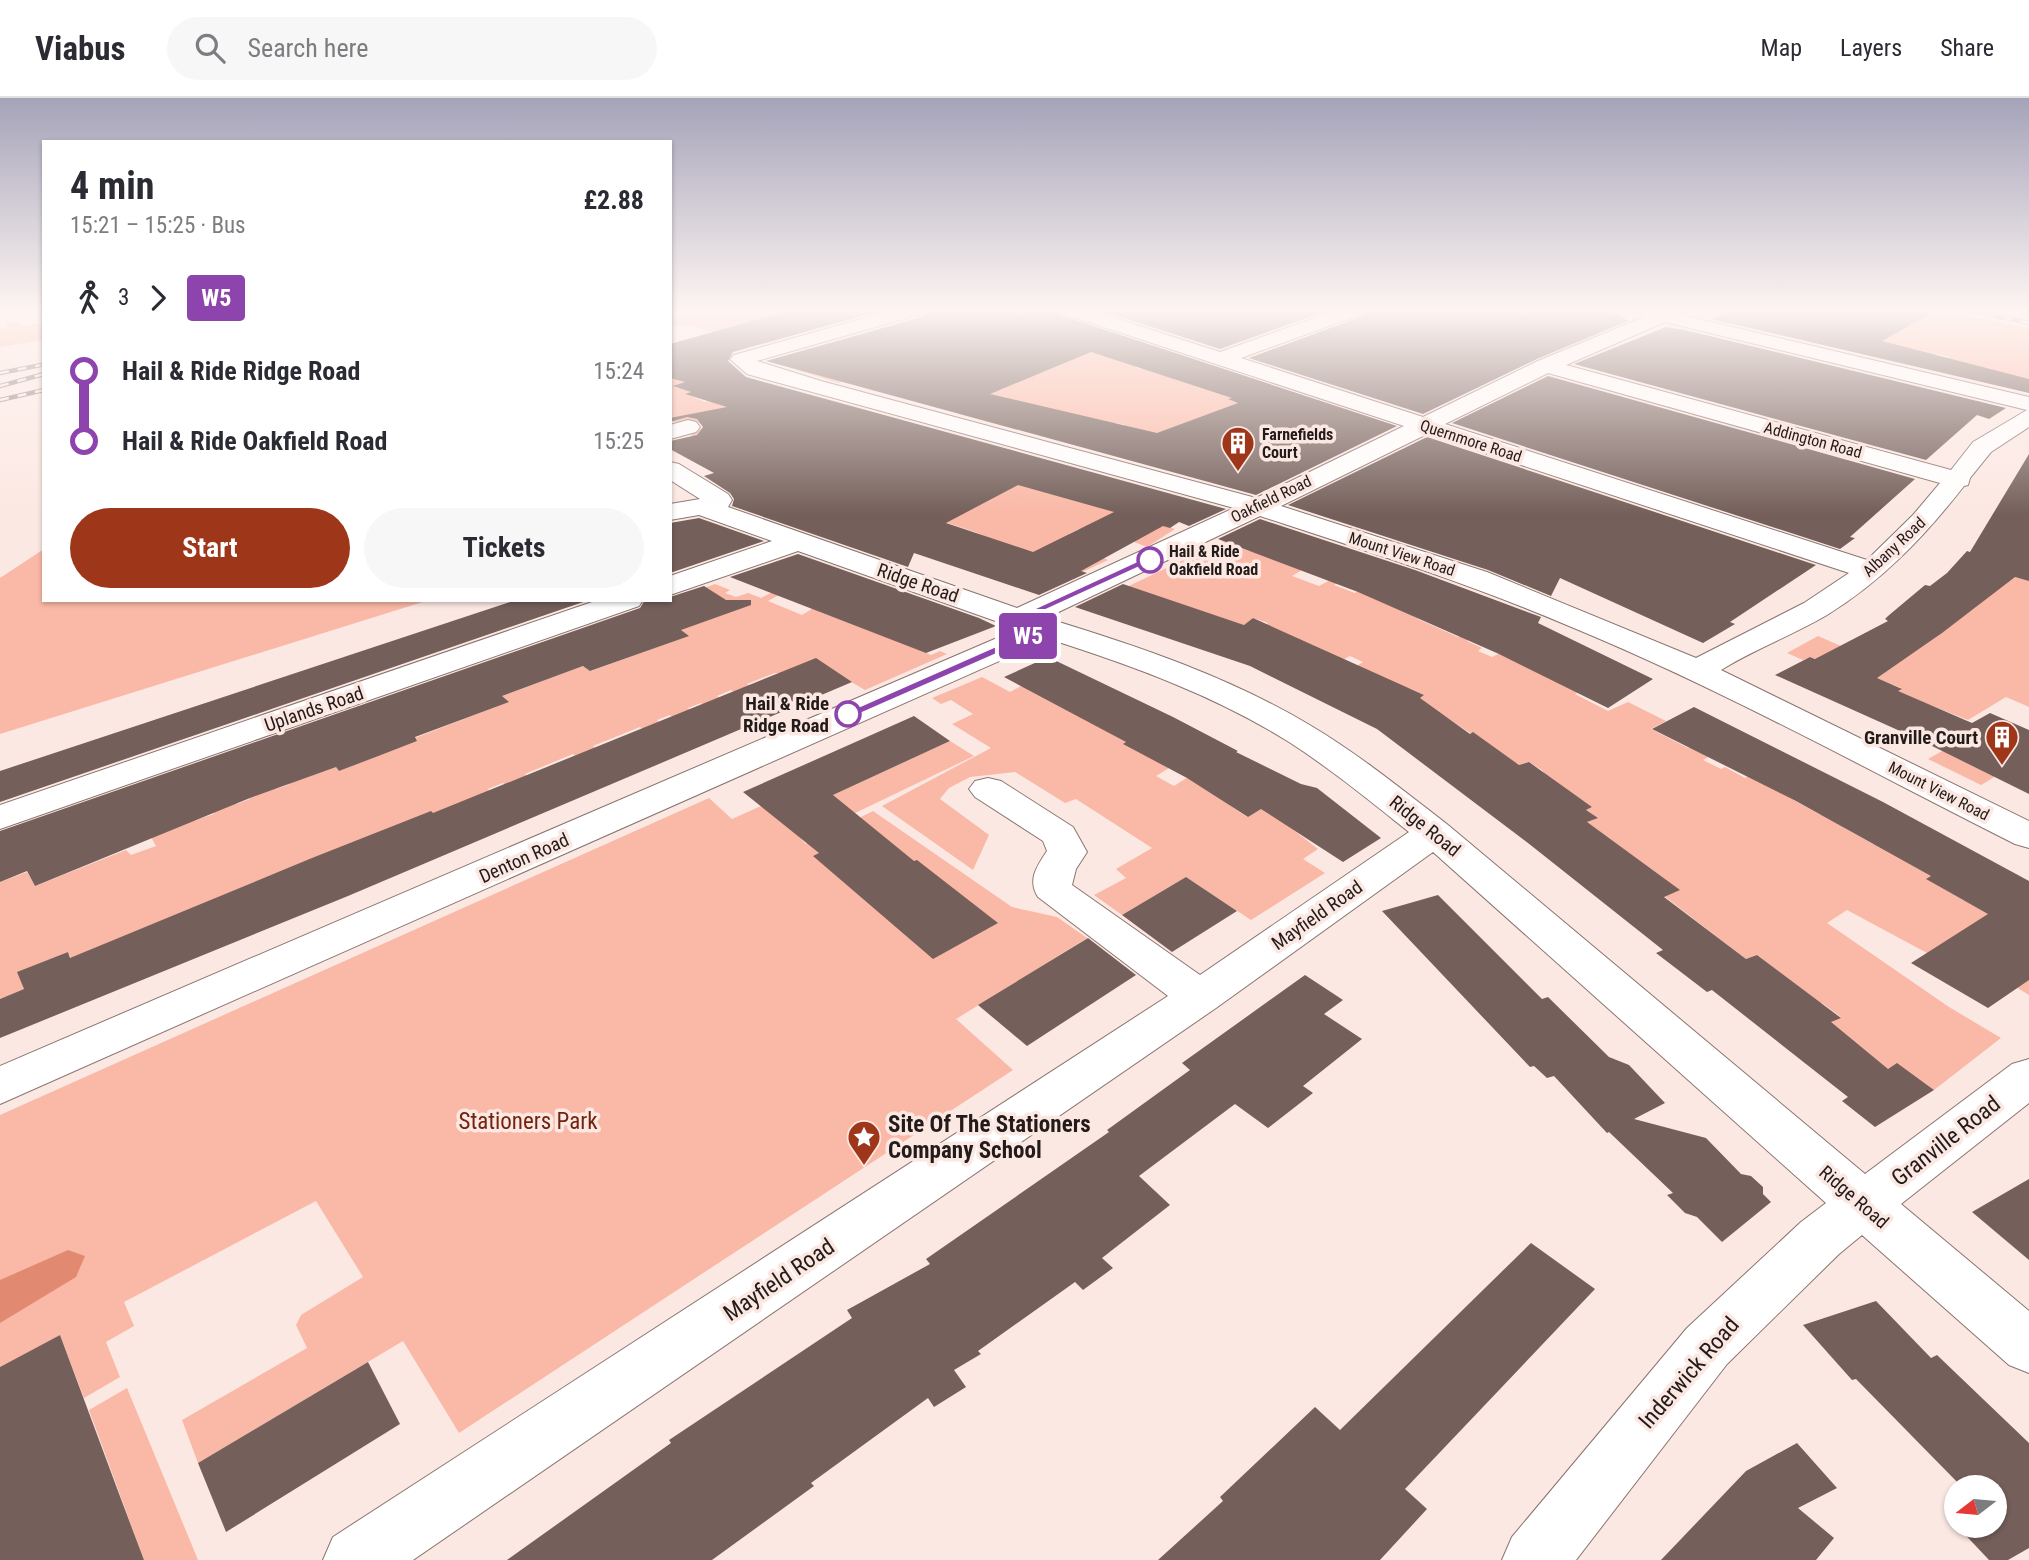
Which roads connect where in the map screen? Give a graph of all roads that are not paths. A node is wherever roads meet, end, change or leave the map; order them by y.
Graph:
1 (786, 378) edge
2 (1279, 378) edge
3 (1520, 378) edge
4 (1590, 378) edge
5 (1927, 378) edge
6 (2029, 404) edge
7 (2029, 417) edge
8 (1421, 425) junction
9 (672, 470) edge
10 (1959, 480) junction
11 (1255, 506) junction
12 (706, 509) junction
13 (672, 512) edge
14 (796, 542) junction
15 (1872, 571) junction
16 (672, 585) edge
17 (622, 602) edge
18 (1032, 623) junction
19 (1700, 672) junction
20 (988, 789) dead end
21 (0, 818) edge
22 (1434, 833) junction
23 (2029, 836) edge
24 (1200, 997) junction
25 (2029, 1077) edge
26 (0, 1086) edge
27 (1864, 1206) junction
28 (2029, 1347) edge
29 (356, 1560) edge
30 (1535, 1560) edge

1 - 11 street, Mount View Road
2 - 8 street, Quernmore Road
3 - 8 street, Oakfield Road
4 - 10 street, Addington Road
5 - 6 street
7 - 10 street, Albany Road
8 - 11 street, Oakfield Road
8 - 15 street, Quernmore Road
9 - 12 street
10 - 15 street, Albany Road
11 - 18 street, Oakfield Road
11 - 19 street, Mount View Road
12 - 13 street
12 - 14 street, Ridge Road
14 - 16 street
14 - 18 street, Ridge Road
15 - 19 street, Albany Road
17 - 21 street, Uplands Road
18 - 22 street, Ridge Road
18 - 26 street, Denton Road
19 - 23 street, Mount View Road
20 - 24 street
22 - 24 street, Mayfield Road
22 - 27 street, Ridge Road
24 - 29 street, Mayfield Road
25 - 27 street, Granville Road
27 - 28 street, Ridge Road
27 - 30 street, Inderwick Road

